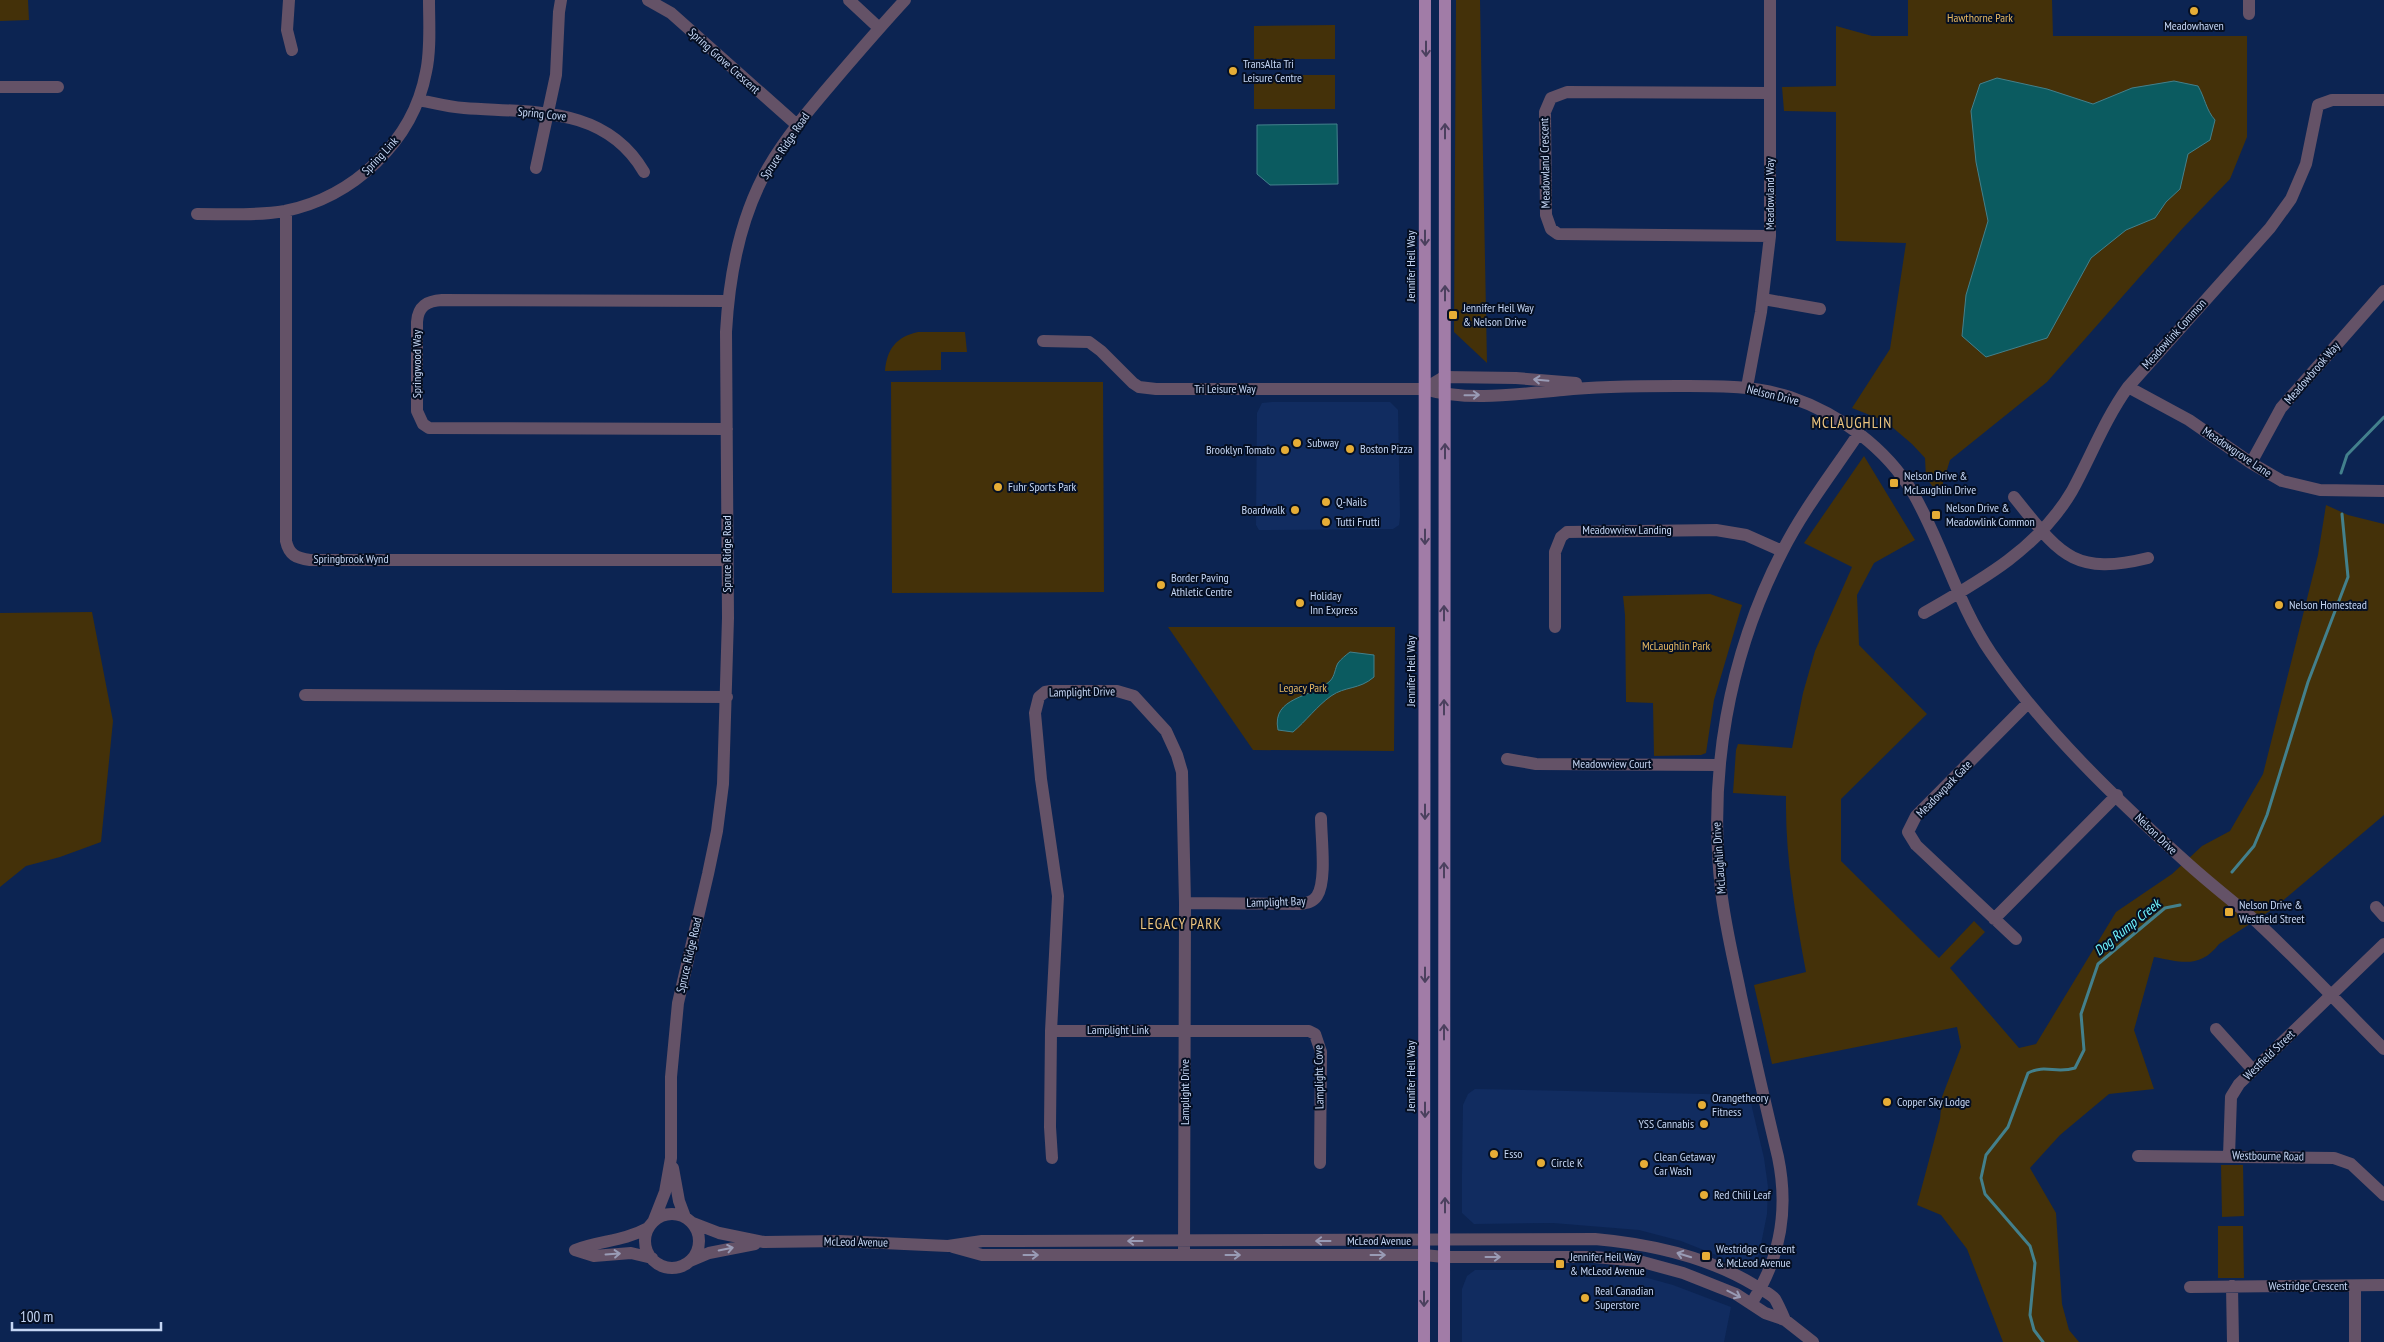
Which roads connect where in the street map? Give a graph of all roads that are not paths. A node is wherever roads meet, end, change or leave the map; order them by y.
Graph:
1 (288, 0) edge
2 (429, 0) edge
3 (562, 0) edge
4 (648, 0) edge
5 (849, 0) edge
6 (905, 0) edge
7 (1426, 0) edge
8 (1445, 0) edge
9 (1770, 0) edge
10 (2250, 0) edge
11 (2250, 14) dead end
12 (879, 28) junction
13 (292, 50) dead end
14 (0, 87) edge
15 (58, 87) dead end
16 (1770, 93) junction
17 (419, 100) junction
18 (2384, 100) edge
19 (548, 114) junction
20 (796, 125) junction
21 (536, 168) dead end
22 (644, 172) dead end
23 (286, 211) junction
24 (197, 214) dead end
25 (1770, 236) junction
26 (2384, 291) edge
27 (1763, 299) junction
28 (728, 301) junction
29 (1820, 309) dead end
30 (1043, 341) dead end
31 (1444, 377) junction
32 (1607, 386) junction
33 (1747, 387) junction
34 (2128, 387) junction
35 (1424, 389) junction
36 (1445, 395) junction
37 (727, 429) junction
38 (1859, 433) junction
39 (2251, 463) junction
40 (2384, 491) edge
41 (2014, 497) dead end
42 (2041, 531) junction
43 (1782, 551) junction
44 (2148, 558) dead end
45 (727, 560) junction
46 (1958, 594) junction
47 (1924, 613) dead end
48 (1555, 627) dead end
49 (305, 695) dead end
50 (727, 697) junction
51 (2028, 703) junction
52 (1506, 759) dead end
53 (1718, 765) junction
54 (2117, 795) junction
55 (1321, 818) dead end
56 (1185, 903) junction
57 (1994, 919) junction
58 (2016, 938) dead end
59 (2384, 944) edge
60 (2331, 995) junction
61 (2216, 1029) dead end
62 (1185, 1030) junction
63 (1051, 1031) junction
64 (2384, 1049) edge
65 (2253, 1070) junction
66 (2138, 1156) dead end
67 (2229, 1156) junction
68 (671, 1158) junction
69 (1052, 1158) dead end
70 (1320, 1163) dead end
71 (2384, 1195) edge
72 (689, 1220) junction
73 (651, 1224) junction
74 (1444, 1238) junction
75 (1184, 1241) junction
76 (1425, 1241) junction
77 (764, 1242) junction
78 (948, 1246) junction
79 (1184, 1255) junction
80 (1424, 1255) junction
81 (1444, 1257) junction
82 (652, 1258) junction
83 (690, 1261) junction
84 (2384, 1285) edge
85 (2232, 1286) junction
86 (2355, 1286) junction
87 (2190, 1287) dead end
88 (1760, 1289) junction
89 (1751, 1304) junction
90 (1785, 1320) junction
91 (1424, 1342) edge
92 (1444, 1342) edge
93 (1813, 1342) edge
94 (2233, 1342) edge
95 (2355, 1342) edge

1 - 13 street
2 - 17 street, Spring Link
3 - 19 street
4 - 20 street, Spring Grove Crescent
5 - 12 street
6 - 12 street, Spruce Ridge Road
7 -> 35 main road, Jennifer Heil Way
31 -> 8 main road
9 - 16 street, Meadowland Way
10 - 11 street
12 - 20 street, Spruce Ridge Road
14 - 15 street
16 - 25 street, Meadowland Way
16 - 25 street, Meadowland Crescent
17 - 19 street, Spring Cove
17 - 23 street, Spring Link
18 - 34 street, Meadowlink Common
19 - 21 street
19 - 22 street, Spring Cove
20 - 28 street, Spruce Ridge Road
23 - 24 street, Spring Link
23 - 45 street, Springbrook Wynd
25 - 27 street, Meadowland Way
26 - 39 street, Meadowbrook Way
27 - 29 street
27 - 33 street, Meadowland Way
28 - 37 street, Spruce Ridge Road
28 - 37 street, Springwood Way
30 - 35 street, Tri Leisure Way
32 -> 31 street, Nelson Drive
31 - 35 street
31 - 36 main road
32 - 33 street, Nelson Drive
36 -> 32 street, Nelson Drive
33 - 38 street, Nelson Drive
34 - 39 street, Meadowgrove Lane
34 - 42 street, Meadowlink Common
35 - 36 street, Nelson Drive
35 -> 76 main road, Jennifer Heil Way
74 -> 36 main road
37 - 45 street, Spruce Ridge Road
38 - 43 street, McLaughlin Drive
38 - 46 street, Nelson Drive
39 - 40 street, Meadowgrove Lane
41 - 42 street
42 - 44 street
42 - 46 street, Meadowlink Common
43 - 48 street, Meadowview Landing
43 - 53 street, McLaughlin Drive
45 - 50 street, Spruce Ridge Road
46 - 47 street
46 - 51 street, Nelson Drive
49 - 50 street
50 - 68 street, Spruce Ridge Road
51 - 54 street, Nelson Drive
51 - 57 street, Meadowpark Gate
52 - 53 street, Meadowview Court
53 - 88 street, McLaughlin Drive
54 - 57 street
54 - 60 street, Nelson Drive
55 - 56 street, Lamplight Bay
56 - 62 street, Lamplight Drive
56 - 63 street, Lamplight Drive
57 - 58 street, Meadowpark Gate
59 - 60 street, Westfield Street
60 - 64 street, Nelson Drive
60 - 65 street, Westfield Street
61 - 65 street
62 - 63 street, Lamplight Link
62 - 70 street, Lamplight Cove
62 - 75 street, Lamplight Drive
63 - 69 street, Lamplight Drive
65 - 67 street, Westfield Street
66 - 67 street, Westbourne Road
67 - 71 street, Westbourne Road
68 - 72 street, Spruce Ridge Road
68 - 73 street, Spruce Ridge Road
72 - 73 street
72 - 77 street, McLeod Avenue
72 - 83 street
73 - 82 street
73 -> 82 street
74 - 76 street, McLeod Avenue
74 - 81 main road
88 -> 74 street, McLeod Avenue
76 -> 75 street, McLeod Avenue
75 -> 78 street, McLeod Avenue
75 - 79 street, Lamplight Drive
76 - 80 main road, Jennifer Heil Way
77 - 78 street, McLeod Avenue
83 -> 77 street, McLeod Avenue
78 -> 79 street, McLeod Avenue
79 -> 80 street, McLeod Avenue
80 - 81 street, McLeod Avenue
80 -> 91 main road, Jennifer Heil Way
81 -> 89 street, McLeod Avenue
81 - 92 main road
82 - 83 street
84 - 86 street, Westridge Crescent
85 - 86 street, Westridge Crescent
85 - 87 street, Westridge Crescent
85 - 94 street
86 - 95 street
88 - 89 street, McLaughlin Drive
88 - 90 street, McLeod Avenue
89 - 90 street, McLeod Avenue
90 - 93 street, McLeod Avenue

